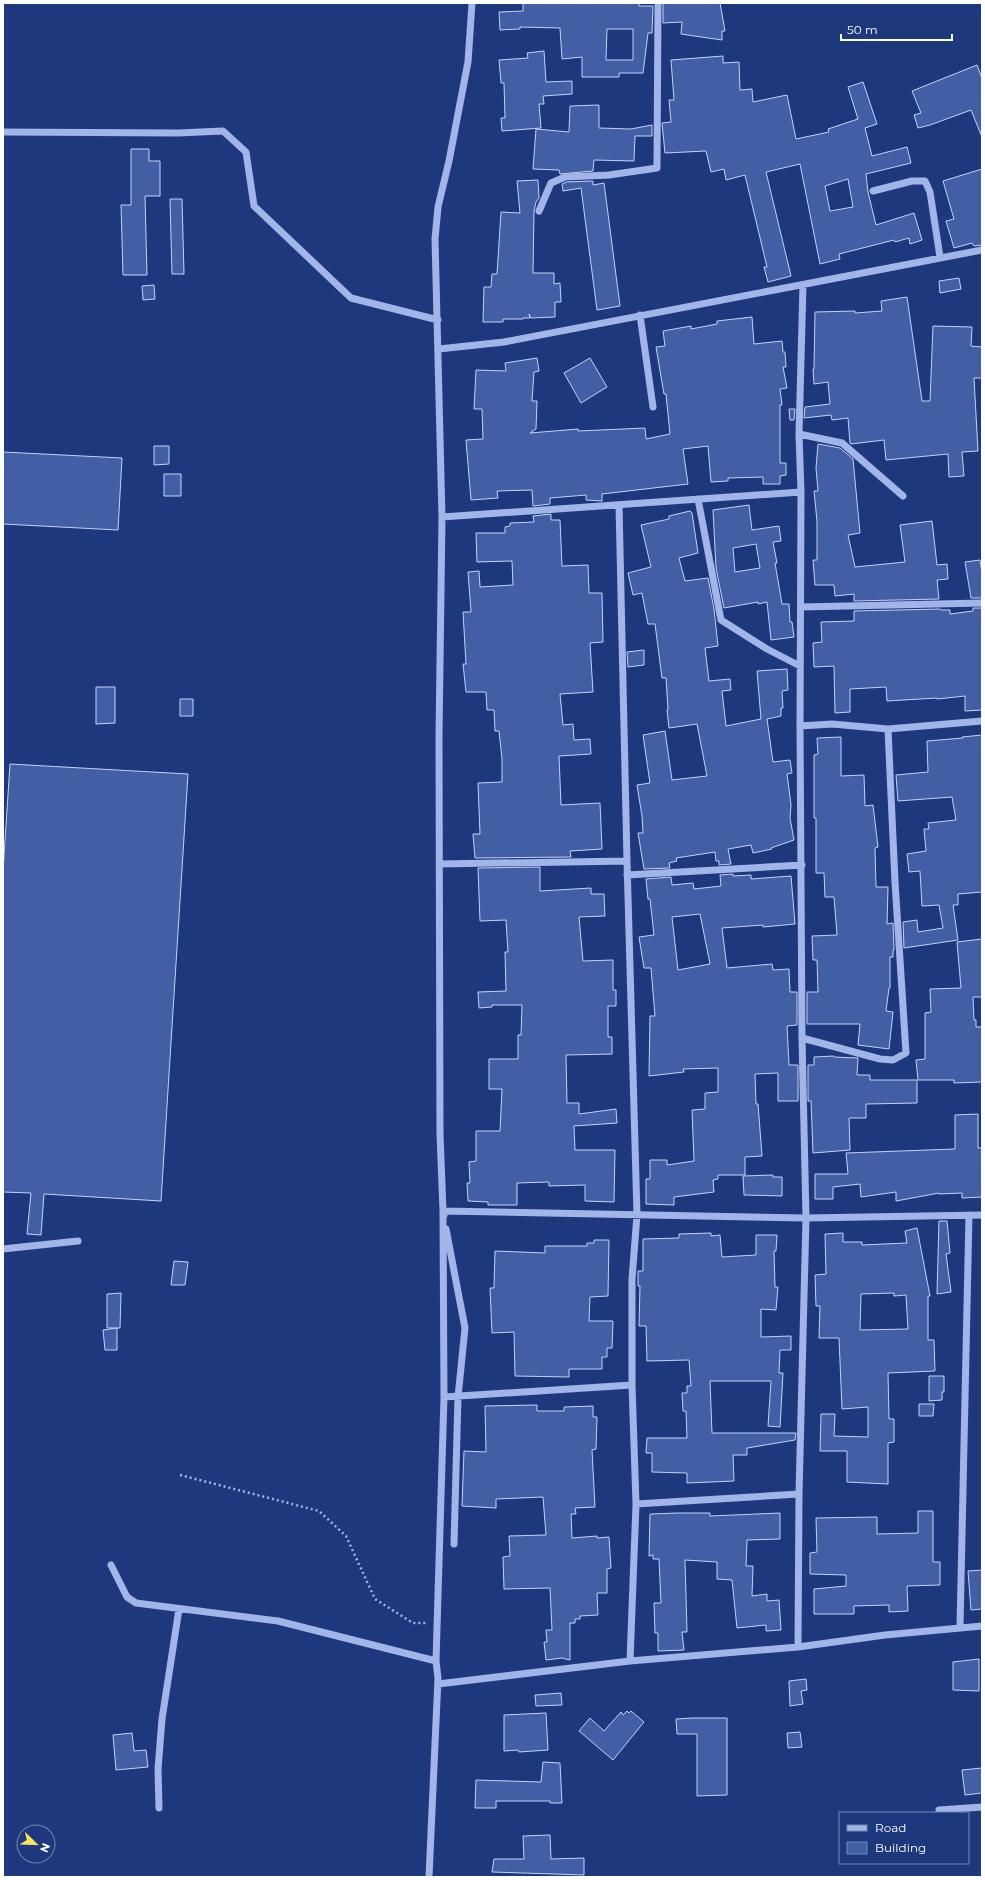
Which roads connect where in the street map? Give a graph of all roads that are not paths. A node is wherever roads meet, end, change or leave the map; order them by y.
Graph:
1 (472, 3) edge
2 (658, 3) edge
3 (3, 132) edge
4 (873, 191) dead end
5 (539, 211) dead end
6 (982, 250) edge
7 (940, 257) junction
8 (802, 285) junction
9 (640, 315) junction
10 (438, 320) junction
11 (439, 349) junction
12 (653, 407) dead end
13 (799, 434) junction
14 (801, 492) junction
15 (903, 496) dead end
16 (698, 499) junction
17 (619, 505) junction
18 (442, 517) junction
19 (982, 603) edge
20 (801, 607) junction
21 (800, 666) junction
22 (982, 721) edge
23 (800, 726) junction
24 (888, 729) junction
25 (627, 861) junction
26 (439, 864) junction
27 (802, 865) junction
28 (627, 875) junction
29 (802, 1038) junction
30 (443, 1211) junction
31 (637, 1215) junction
32 (969, 1215) junction
33 (982, 1215) edge
34 (806, 1218) junction
35 (78, 1241) dead end
36 (3, 1249) edge
37 (632, 1385) junction
38 (458, 1396) junction
39 (444, 1397) junction
40 (799, 1494) junction
41 (636, 1504) junction
42 (454, 1544) dead end
43 (111, 1565) dead end
44 (179, 1609) junction
45 (982, 1626) edge
46 (960, 1627) junction
47 (798, 1647) junction
48 (436, 1661) junction
49 (630, 1661) junction
50 (438, 1684) junction
51 (982, 1806) edge
52 (160, 1808) dead end
53 (940, 1810) dead end
54 (429, 1877) edge

1 - 10 street
2 - 5 street
3 - 10 street
4 - 7 street
6 - 7 street
7 - 8 street
8 - 9 street
8 - 13 street
9 - 11 street
9 - 12 street
10 - 11 street
11 - 18 street
13 - 14 street
13 - 15 street
14 - 16 street
14 - 20 street
16 - 17 street
16 - 21 street
17 - 18 street
17 - 25 street
18 - 26 street
19 - 20 street
20 - 21 street
21 - 23 street
22 - 24 street
23 - 24 street
23 - 27 street
24 - 29 street
25 - 26 street
25 - 28 street
26 - 30 street
27 - 28 street
27 - 29 street
28 - 31 street
29 - 34 street
30 - 31 street
30 - 38 street
30 - 39 street
31 - 34 street
31 - 37 street
32 - 33 street
32 - 34 street
32 - 46 street
34 - 40 street
35 - 36 street
37 - 38 street
37 - 41 street
38 - 39 street
38 - 42 street
39 - 48 street
40 - 41 street
40 - 47 street
41 - 49 street
43 - 44 street
44 - 48 street
44 - 52 street
45 - 46 street
46 - 47 street
47 - 49 street
48 - 50 street
49 - 50 street
50 - 54 street
51 - 53 street

